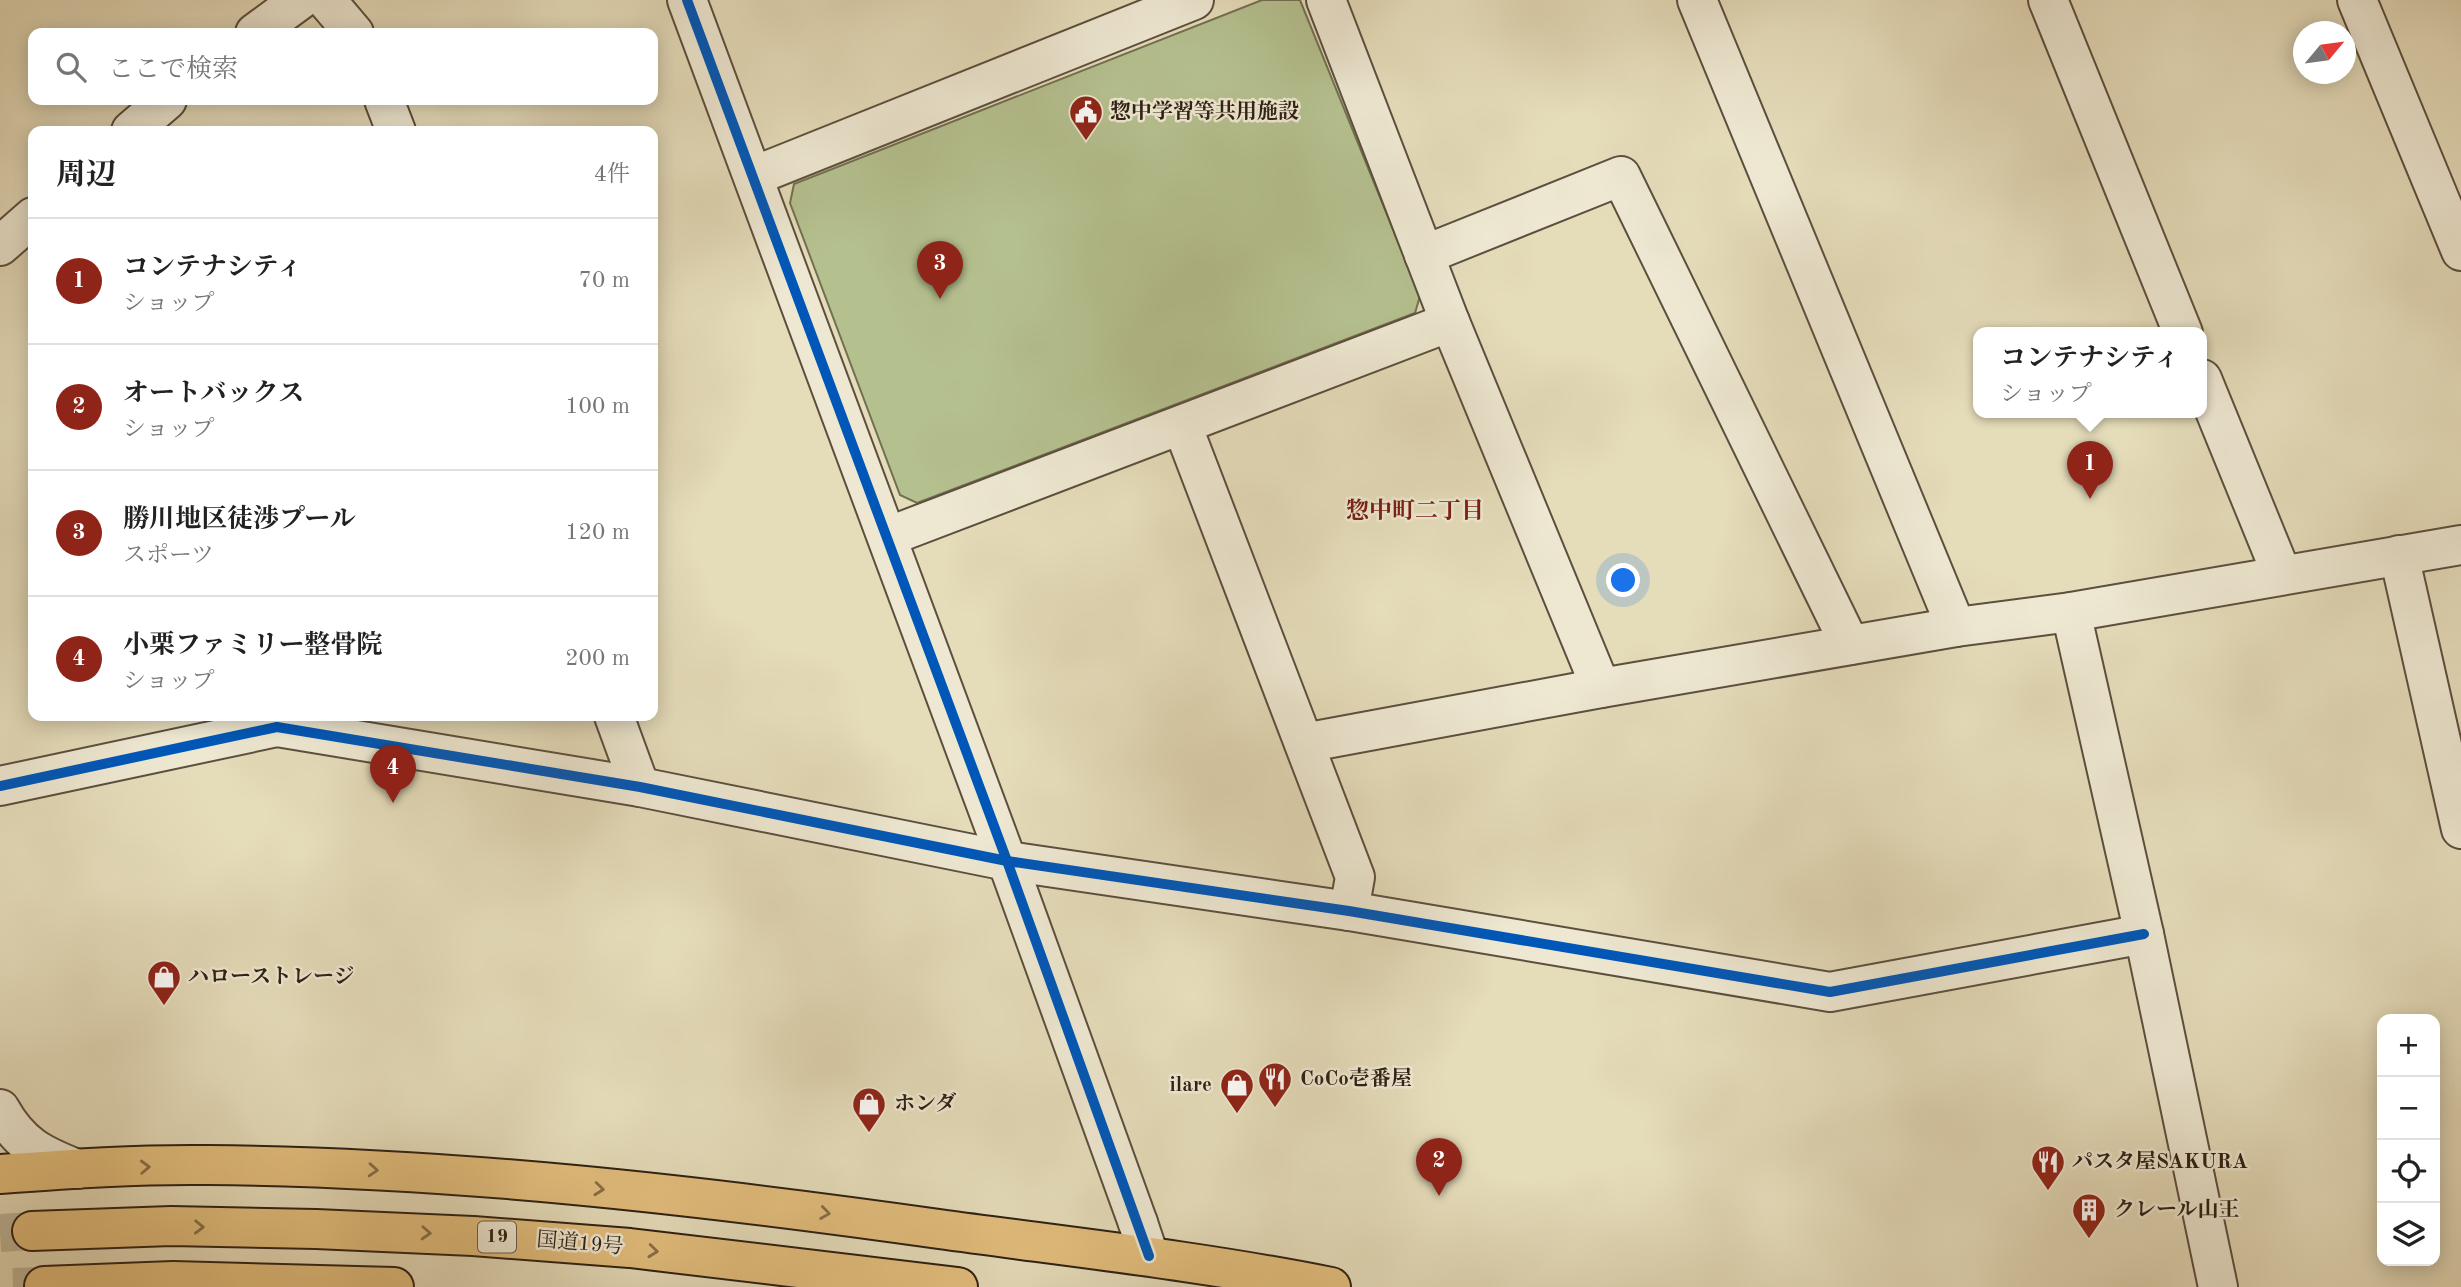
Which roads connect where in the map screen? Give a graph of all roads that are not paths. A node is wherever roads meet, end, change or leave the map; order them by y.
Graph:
1 (300, 0) edge
2 (326, 0) edge
3 (687, 0) edge
4 (1194, 0) edge
5 (1326, 0) edge
6 (1696, 0) edge
7 (2048, 0) edge
8 (2357, 0) edge
9 (262, 28) edge
10 (350, 28) edge
11 (161, 105) edge
12 (386, 105) edge
13 (137, 126) edge
14 (394, 126) edge
15 (754, 176) junction
16 (28, 221) edge
17 (0, 246) edge
18 (2461, 251) edge
19 (1424, 255) junction
20 (1450, 323) junction
21 (2181, 327) edge
22 (2207, 391) edge
23 (1182, 425) junction
24 (887, 537) junction
25 (2461, 545) edge
26 (2399, 555) junction
27 (2281, 575) junction
28 (2071, 612) junction
29 (1956, 627) junction
30 (1850, 645) junction
31 (1601, 688) junction
32 (616, 721) edge
33 (274, 722) edge
34 (1304, 743) junction
35 (0, 786) edge
36 (640, 787) junction
37 (2461, 829) edge
38 (1007, 860) junction
39 (1349, 912) junction
40 (2144, 934) junction
41 (0, 1109) edge
42 (77, 1169) junction
43 (0, 1174) edge
44 (32, 1231) tunnel mouth
45 (1144, 1239) junction
46 (44, 1286) edge
47 (394, 1287) edge
48 (958, 1287) edge
49 (1331, 1287) edge
50 (2218, 1287) edge

1 - 9 street
2 - 10 street
3 - 15 street
4 - 15 street
5 - 19 street
6 - 29 street
7 - 21 street
8 - 18 street
11 - 13 street
12 - 14 street
15 - 24 street
16 - 17 street
19 - 20 street
19 - 30 street
20 - 23 street
20 - 31 street
22 - 27 street
23 - 24 street
23 - 34 street
24 - 38 street
25 - 26 street
26 - 27 street
26 - 37 street
27 - 28 street
28 - 29 street
28 - 40 street
29 - 30 street
30 - 31 street
31 - 34 street
32 - 36 street
33 - 35 street
33 - 36 street
34 - 39 street
36 - 38 street
38 - 39 street
38 - 45 street
39 - 40 street
40 - 50 street
41 - 42 street
42 - 43 highway
42 -> 45 highway
44 -> 48 highway, 国道19号 / 19
45 - 49 highway
46 - 47 highway

